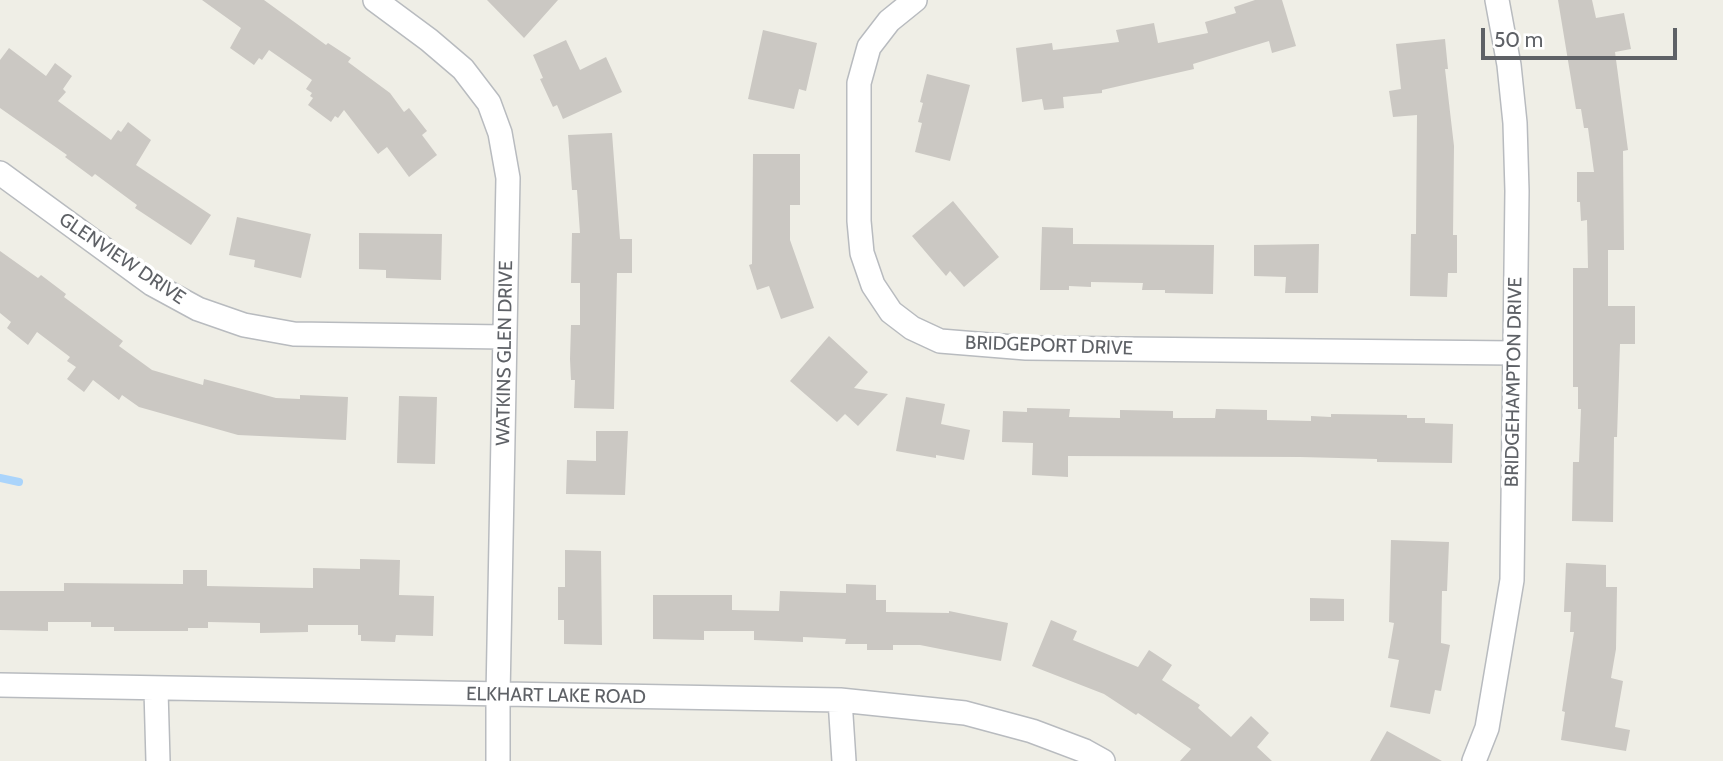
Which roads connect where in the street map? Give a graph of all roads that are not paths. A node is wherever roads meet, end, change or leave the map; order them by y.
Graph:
1 (375, 0) edge
2 (915, 0) edge
3 (1497, 0) edge
4 (0, 173) edge
5 (505, 337) junction
6 (1514, 353) junction
7 (0, 685) edge
8 (156, 690) junction
9 (498, 696) junction
10 (840, 700) junction
11 (158, 761) edge
12 (498, 761) edge
13 (844, 761) edge
14 (1103, 761) edge
15 (1474, 761) edge

1 - 5 street, WATKINS GLEN DRIVE
2 - 6 street, BRIDGEPORT DRIVE
3 - 6 street, BRIDGEHAMPTON DRIVE
4 - 5 street, GLENVIEW DRIVE
5 - 9 street, WATKINS GLEN DRIVE
6 - 15 street, BRIDGEHAMPTON DRIVE
7 - 8 street, ELKHART LAKE ROAD
8 - 9 street, ELKHART LAKE ROAD
8 - 11 street
9 - 10 street, ELKHART LAKE ROAD
9 - 12 street, WATKINS GLEN DRIVE
10 - 13 street
10 - 14 street, ELKHART LAKE ROAD

